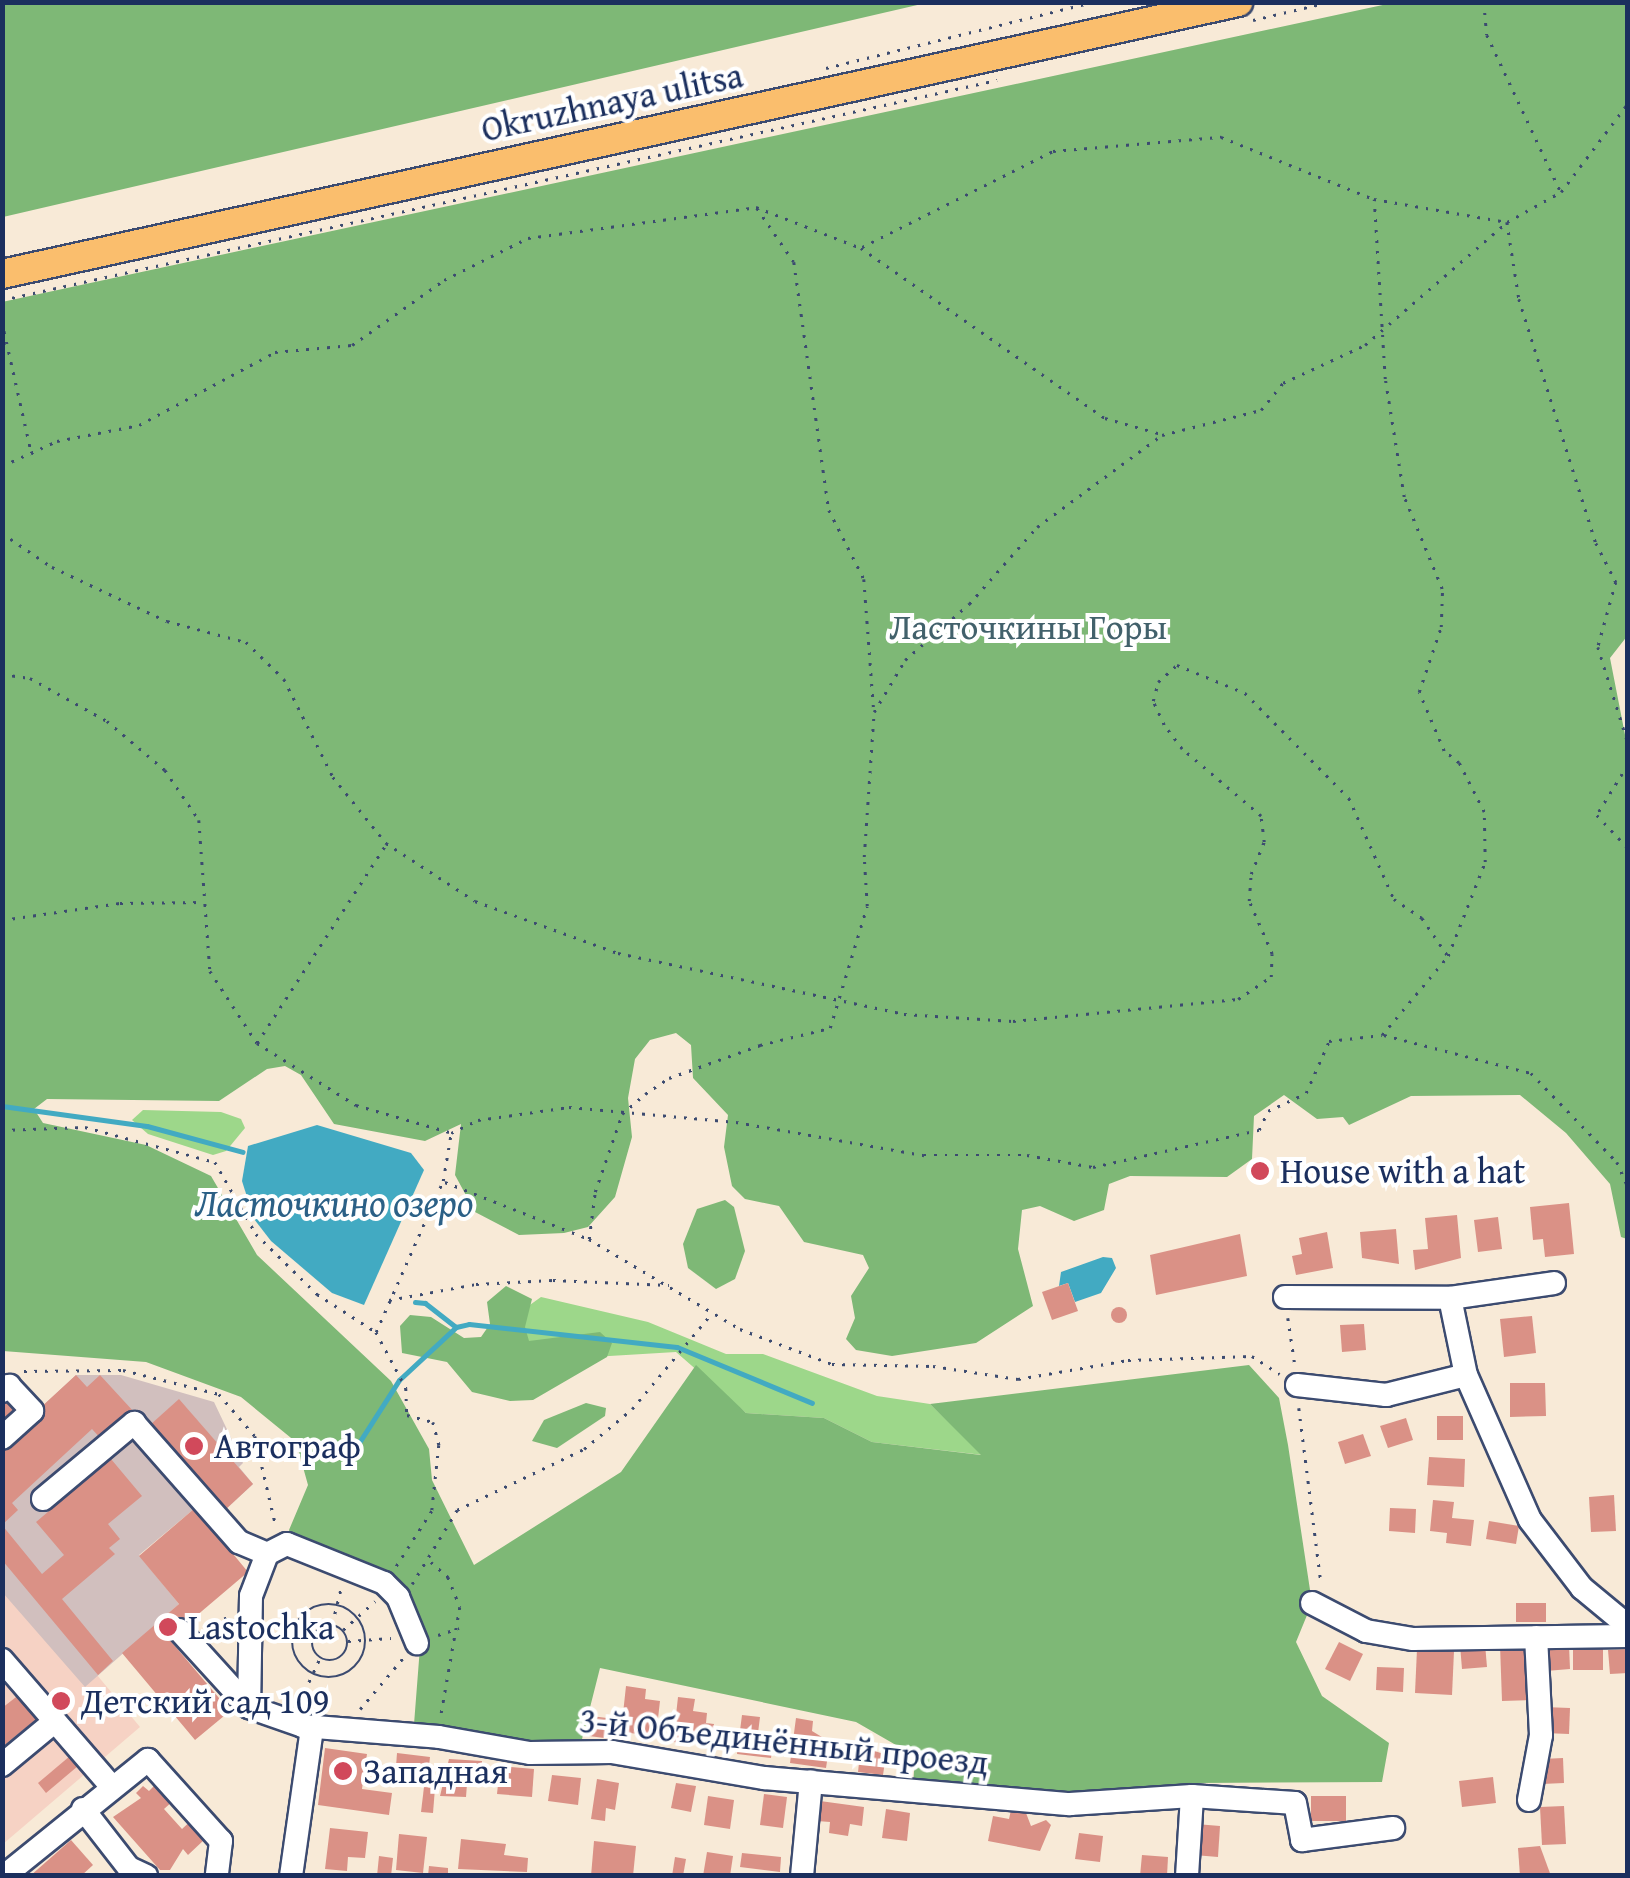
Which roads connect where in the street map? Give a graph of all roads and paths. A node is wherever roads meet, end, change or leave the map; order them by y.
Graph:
1 (1329, 2) edge
2 (1484, 2) edge
3 (1237, 13) edge
4 (1009, 77) dead end
5 (1628, 102) edge
6 (1561, 192) junction
7 (1374, 199) junction
8 (756, 207) junction
9 (1507, 222) junction
10 (861, 248) junction
11 (2, 274) edge
12 (2, 300) edge
13 (2, 321) edge
14 (1385, 328) junction
15 (1162, 435) junction
16 (32, 455) junction
17 (2, 466) edge
18 (2, 533) edge
19 (2, 674) edge
20 (874, 712) junction
21 (1628, 743) edge
22 (1628, 765) edge
23 (386, 843) junction
24 (1628, 848) edge
25 (206, 902) junction
26 (2, 920) edge
27 (1448, 956) junction
28 (843, 1000) junction
29 (1382, 1035) junction
30 (257, 1042) junction
31 (622, 1114) junction
32 (2, 1130) edge
33 (451, 1133) junction
34 (444, 1181) junction
35 (1628, 1187) edge
36 (589, 1239) junction
37 (1554, 1283) dead end
38 (670, 1286) junction
39 (1286, 1297) joint
40 (1450, 1298) junction
41 (388, 1300) junction
42 (712, 1312) junction
43 (376, 1332) junction
44 (15, 1370) dead end
45 (1466, 1375) junction
46 (1298, 1385) junction
47 (2, 1391) edge
48 (2, 1438) edge
49 (42, 1499) dead end
50 (277, 1549) junction
51 (429, 1561) junction
52 (342, 1582) dead end
53 (391, 1590) junction
54 (337, 1605) junction
55 (1321, 1608) joint
56 (358, 1617) junction
57 (332, 1624) junction
58 (1628, 1626) edge
59 (459, 1628) junction
60 (179, 1630) dead end
61 (344, 1630) junction
62 (1628, 1636) edge
63 (1536, 1637) junction
64 (393, 1638) dead end
65 (366, 1639) junction
66 (348, 1641) junction
67 (417, 1642) junction
68 (320, 1658) junction
69 (2, 1660) edge
70 (312, 1674) junction
71 (249, 1707) junction
72 (303, 1720) junction
73 (54, 1722) junction
74 (340, 1733) junction
75 (439, 1737) junction
76 (2, 1765) edge
77 (811, 1781) junction
78 (112, 1787) junction
79 (1192, 1796) junction
80 (1529, 1800) dead end
81 (83, 1809) junction
82 (1393, 1828) dead end
83 (4, 1876) edge
84 (146, 1876) edge
85 (217, 1876) edge
86 (290, 1876) edge
87 (802, 1876) edge
88 (1187, 1876) edge

1 - 3 path
2 - 6 path
3 - 11 main road, Okruzhnaya ulitsa
4 - 12 path
5 - 6 path
6 - 9 path
7 - 9 path
7 - 10 path
7 - 14 path
8 - 10 path
8 - 16 path
8 - 20 path
9 - 14 path
9 - 21 path
10 - 15 path
13 - 16 path
14 - 15 path
14 - 27 path
15 - 20 path
16 - 17 path
18 - 23 path
19 - 25 path
20 - 28 path
22 - 24 path
23 - 28 path
23 - 30 path
25 - 26 path
25 - 30 path
27 - 28 path
27 - 29 path
28 - 31 path
29 - 31 path
29 - 35 path
30 - 33 path
31 - 33 path
31 - 36 path
32 - 43 path
33 - 34 path
34 - 36 path
34 - 41 path
36 - 38 path
37 - 40 street
38 - 41 path
38 - 42 path
39 - 40 street
39 - 46 path
40 - 45 street
41 - 43 path
42 - 46 path
42 - 51 path
43 - 53 path
44 - 50 path
45 - 46 street
45 - 58 street
46 - 55 path
47 - 48 street
49 - 50 street
50 - 53 street
50 - 71 street
51 - 53 path
51 - 59 path
52 - 54 path
53 - 56 path
53 - 67 street
54 - 56 path
54 - 57 path
54 - 70 path
55 - 63 street
56 - 61 path
56 - 65 path
57 - 61 path
57 - 68 path
59 - 67 path
59 - 75 path
60 - 71 street
61 - 66 path
62 - 63 street
63 - 80 street
64 - 65 path
65 - 66 path
65 - 70 path
66 - 68 path
67 - 74 path
68 - 70 path
69 - 73 street
70 - 72 path
71 - 72 street, 3-й Объединённый проезд
72 - 74 street, 3-й Объединённый проезд
72 - 86 street
73 - 76 street
73 - 78 street
74 - 75 street, 3-й Объединённый проезд
75 - 77 street, 3-й Объединённый проезд
77 - 79 street, 3-й Объединённый проезд
77 - 87 street
78 - 81 street
78 - 85 street
79 - 82 street, 3-й Объединённый проезд
79 - 88 street
81 - 83 street
81 - 84 street

